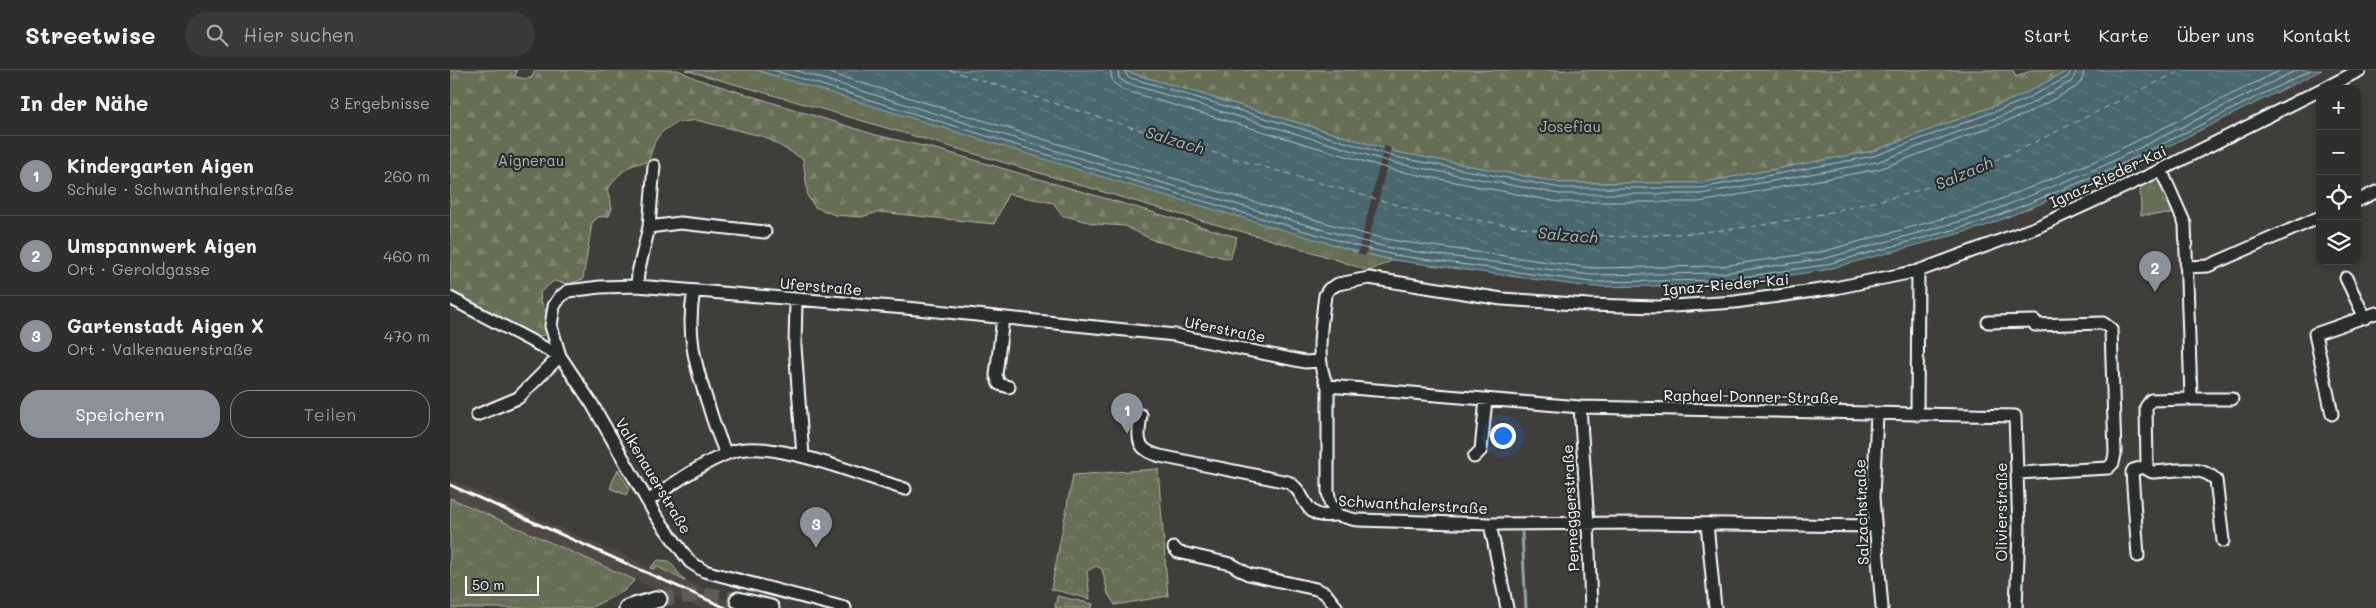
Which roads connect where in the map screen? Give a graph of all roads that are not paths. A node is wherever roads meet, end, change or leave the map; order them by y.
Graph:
1 (2360, 70) edge
2 (2331, 85) edge
3 (2316, 92) edge
4 (654, 166) dead end
5 (2161, 170) junction
6 (2376, 192) edge
7 (2361, 198) edge
8 (2316, 218) edge
9 (649, 227) junction
10 (765, 232) dead end
11 (2186, 267) junction
12 (1918, 270) junction
13 (2346, 278) dead end
14 (637, 286) junction
15 (694, 291) junction
16 (450, 298) edge
17 (796, 300) junction
18 (2376, 313) edge
19 (1003, 318) junction
20 (2365, 318) junction
21 (1988, 322) dead end
22 (551, 326) junction
23 (529, 340) junction
24 (560, 356) junction
25 (1320, 361) junction
26 (1328, 386) junction
27 (1009, 387) dead end
28 (1486, 399) junction
29 (2188, 399) junction
30 (2232, 399) dead end
31 (1580, 407) junction
32 (1142, 414) dead end
33 (1877, 414) junction
34 (2332, 414) dead end
35 (477, 415) dead end
36 (1917, 415) junction
37 (2015, 416) joint
38 (726, 454) junction
39 (802, 456) junction
40 (1474, 457) dead end
41 (2112, 463) junction
42 (2145, 468) junction
43 (2132, 470) junction
44 (2018, 472) junction
45 (905, 489) dead end
46 (648, 500) junction
47 (1337, 514) junction
48 (1490, 524) junction
49 (1588, 524) junction
50 (1707, 524) junction
51 (1874, 526) junction
52 (2223, 541) dead end
53 (1174, 548) dead end
54 (2138, 556) dead end
55 (659, 599) tunnel mouth
56 (738, 600) tunnel mouth
57 (627, 608) edge
58 (771, 608) edge
59 (845, 608) edge
60 (1337, 608) edge
61 (1506, 608) edge
62 (1591, 608) edge
63 (1715, 608) edge
64 (1882, 608) edge
65 (2016, 608) edge

1 - 2 street, Ignaz-Rieder-Kai
3 - 5 street, Ignaz-Rieder-Kai
4 - 9 street
5 - 11 street
5 - 12 street, Ignaz-Rieder-Kai
6 - 7 street
8 - 11 street
9 - 10 street
9 - 14 street
11 - 29 street
12 - 25 street, Ignaz-Rieder-Kai
12 - 36 street
13 - 20 street
14 - 15 street, Uferstraße
14 - 22 street, Uferstraße
15 - 17 street, Uferstraße
15 - 38 street
16 - 23 street
17 - 19 street, Uferstraße
17 - 39 street
18 - 20 street
19 - 25 street, Uferstraße
19 - 27 street
20 - 34 street
21 - 41 street
22 - 23 street
22 - 24 street, Uferstraße
23 - 24 street
24 - 35 street
24 - 46 street, Valkenauerstraße
25 - 26 street, Ignaz-Rieder-Kai
26 - 28 street, Raphael-Donner-Straße
26 - 47 street, Ignaz-Rieder-Kai
28 - 31 street, Raphael-Donner-Straße
28 - 40 street
29 - 30 street
29 - 42 street
31 - 33 street, Raphael-Donner-Straße
31 - 49 street, Perneggerstraße
32 - 47 street, Schwanthalerstraße
33 - 36 street, Raphael-Donner-Straße
33 - 51 street, Salzachstraße
36 - 37 street, Raphael-Donner-Straße
37 - 44 street, Olivierstraße
38 - 39 street
38 - 46 street
39 - 45 street
41 - 43 street
41 - 44 street
42 - 43 street
42 - 52 street
43 - 54 street
44 - 65 street, Olivierstraße
46 - 59 street, Valkenauerstraße
47 - 48 street, Schwanthalerstraße
48 - 49 street, Schwanthalerstraße
48 - 61 street
49 - 50 street, Schwanthalerstraße
49 - 62 street, Perneggerstraße
50 - 51 street, Schwanthalerstraße
50 - 63 street
51 - 64 street, Salzachstraße
53 - 60 street
55 - 57 main road
56 - 58 main road

